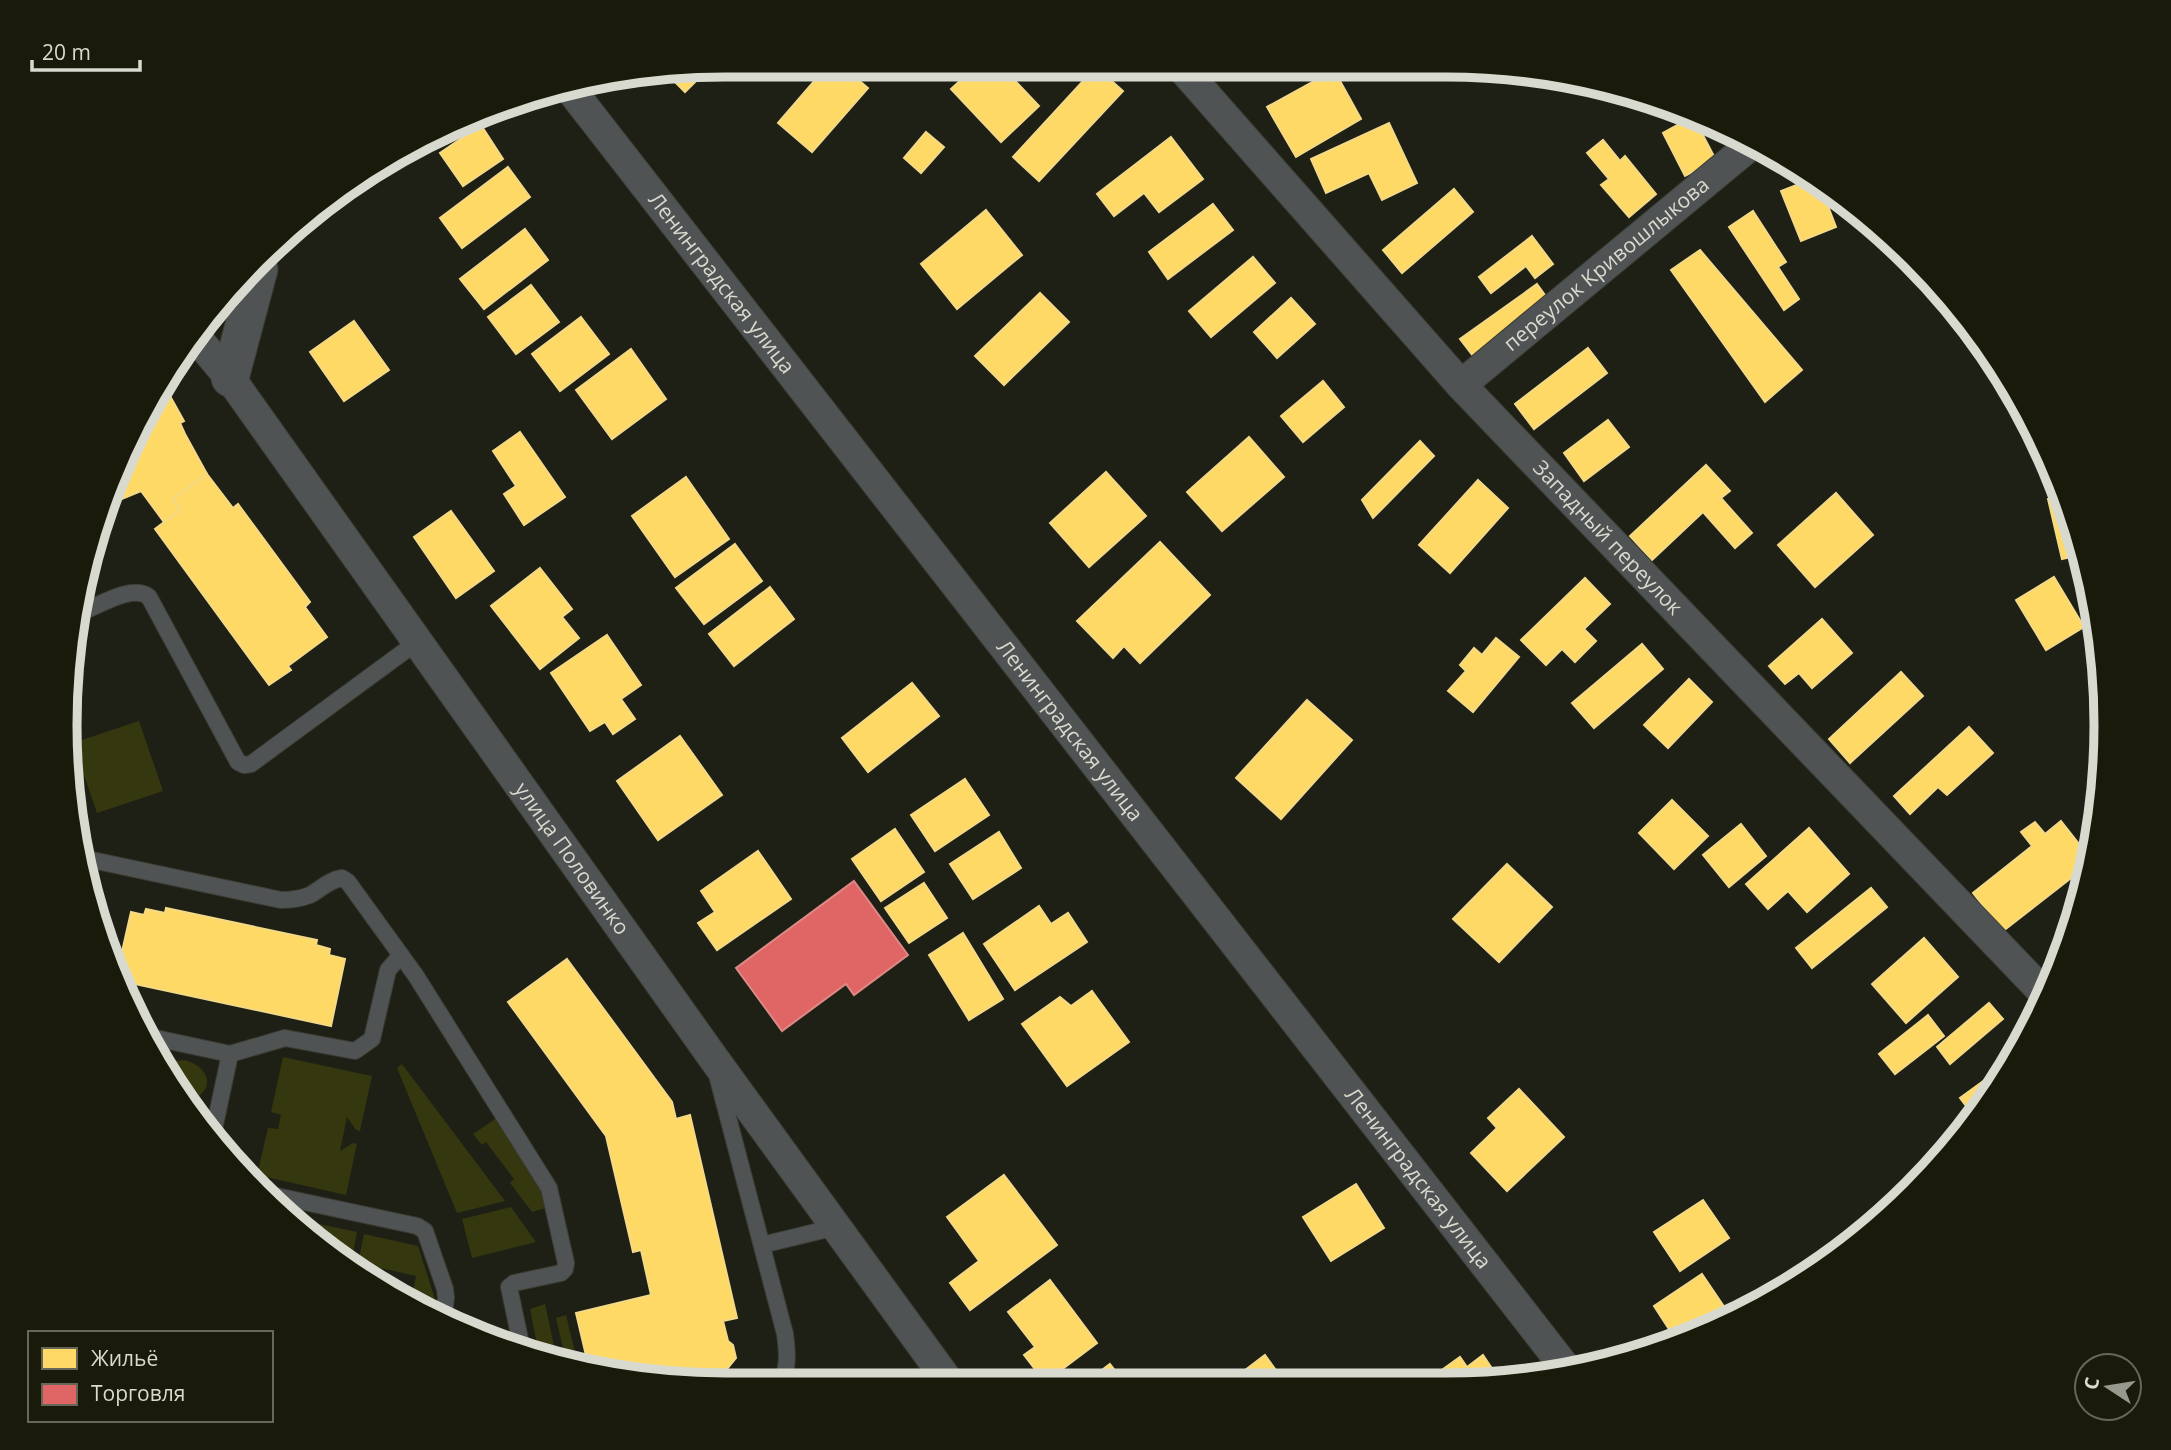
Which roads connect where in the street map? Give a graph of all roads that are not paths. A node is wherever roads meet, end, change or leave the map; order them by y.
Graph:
1 (1190, 77) edge
2 (575, 95) edge
3 (1744, 150) edge
4 (257, 278) edge
5 (201, 344) edge
6 (230, 379) junction
7 (1461, 385) junction
8 (87, 610) edge
9 (417, 642) junction
10 (91, 860) edge
11 (401, 955) junction
12 (2038, 987) edge
13 (158, 1039) edge
14 (230, 1054) junction
15 (714, 1059) junction
16 (215, 1124) edge
17 (282, 1197) edge
18 (836, 1227) junction
19 (762, 1245) junction
20 (444, 1309) edge
21 (520, 1340) edge
22 (1561, 1363) edge
23 (786, 1373) edge
24 (942, 1373) edge

1 - 7 street, Западный переулок
2 - 22 street, Ленинградская улица
3 - 7 street, переулок Кривошлыкова
4 - 6 street
5 - 6 street, улица Половинко
6 - 9 street, улица Половинко
7 - 12 street, Западный переулок
8 - 9 lane
9 - 15 street, улица Половинко
10 - 11 lane
11 - 14 lane
11 - 21 lane
13 - 14 lane
14 - 16 lane
15 - 18 street, улица Половинко
15 - 19 lane
17 - 20 lane
18 - 19 lane
18 - 24 street, улица Половинко
19 - 23 lane

